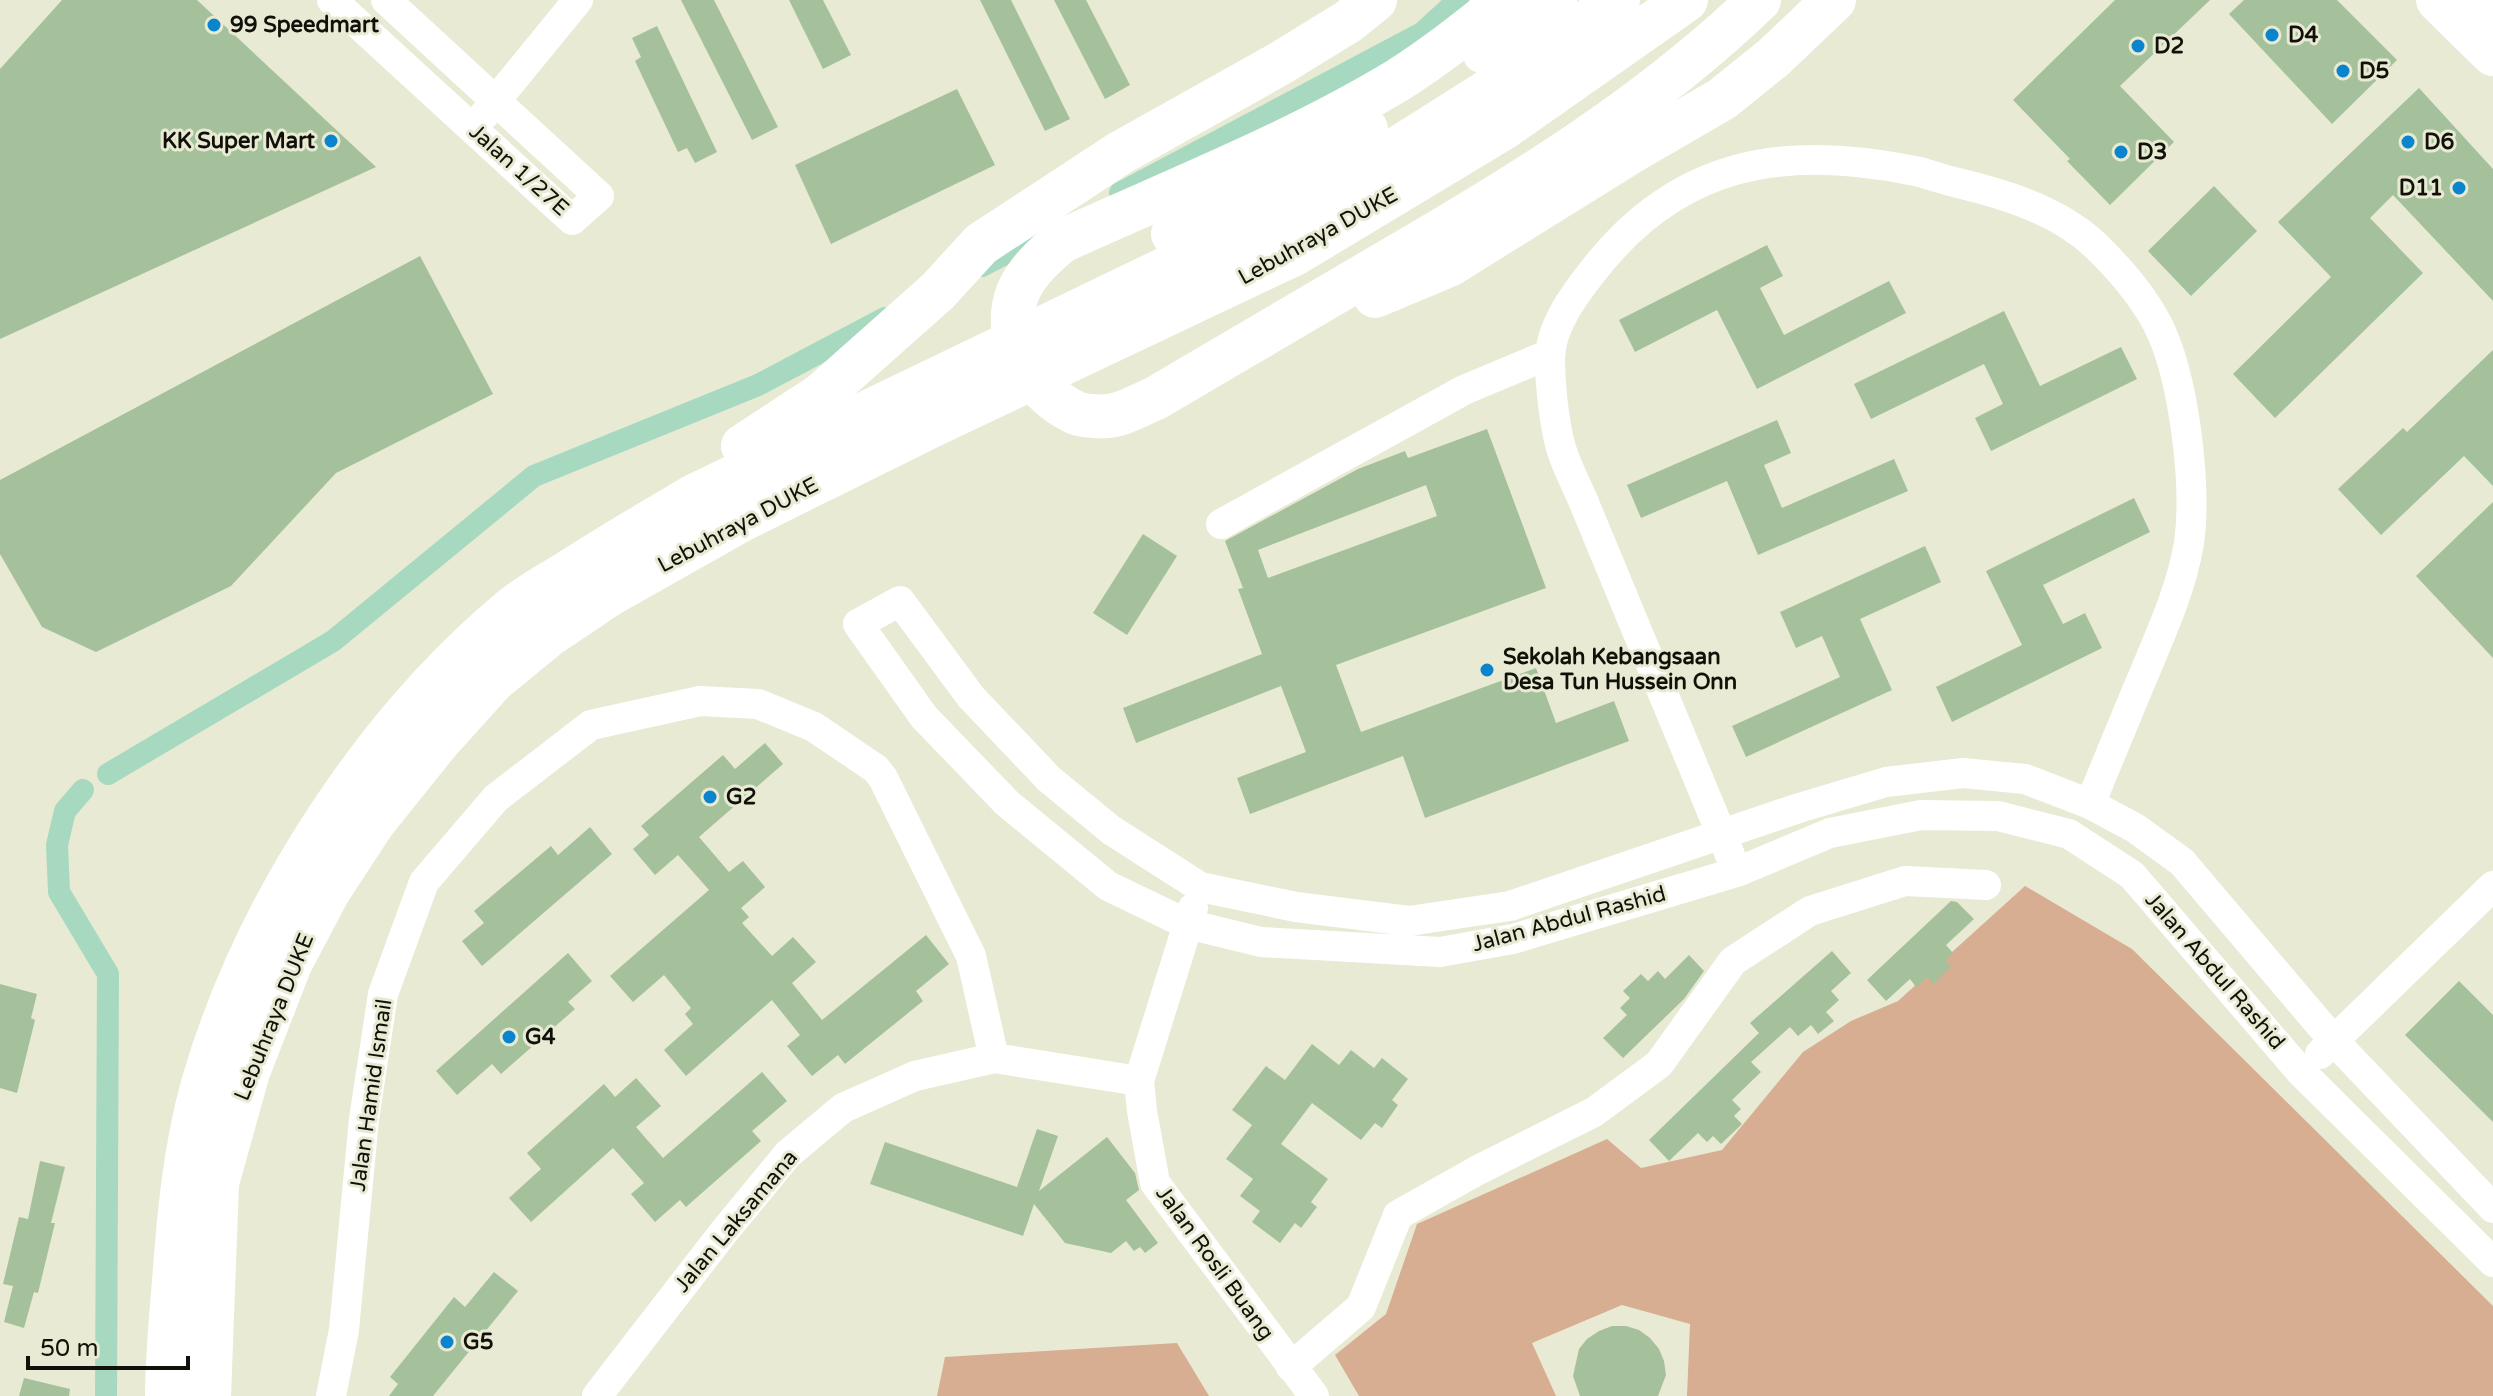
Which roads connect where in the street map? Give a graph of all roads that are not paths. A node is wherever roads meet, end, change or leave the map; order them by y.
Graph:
1 (332, 0) edge
2 (386, 0) edge
3 (578, 0) edge
4 (1375, 0) edge
5 (1480, 0) edge
6 (1506, 0) edge
7 (1555, 0) edge
8 (1618, 0) edge
9 (1686, 0) edge
10 (1756, 0) edge
11 (1834, 0) edge
12 (2438, 0) edge
13 (2493, 54) edge
14 (525, 64) junction
15 (468, 76) junction
16 (495, 101) junction
17 (519, 122) junction
18 (473, 129) junction
19 (1296, 253) junction
20 (938, 291) junction
21 (1550, 354) junction
22 (1215, 363) junction
23 (912, 392) junction
24 (1221, 524) dead end
25 (516, 606) junction
26 (2090, 804) junction
27 (1722, 836) junction
28 (1737, 872) junction
29 (1986, 885) dead end
30 (2493, 886) edge
31 (1200, 887) junction
32 (1187, 924) junction
33 (2334, 1041) junction
34 (994, 1058) junction
35 (2300, 1071) junction
36 (1139, 1081) junction
37 (2493, 1208) edge
38 (2493, 1262) edge
39 (1291, 1367) junction
40 (167, 1396) edge
41 (209, 1396) edge
42 (331, 1396) edge
43 (597, 1396) edge
44 (1314, 1396) edge

1 - 18 street, Jalan 1/27E
2 - 15 street, Jalan 1/27E
3 - 14 street
4 - 20 highway
5 - 20 highway
6 - 22 highway
7 - 23 highway
8 - 23 highway, Lebuhraya DUKE
9 - 19 highway, Lebuhraya DUKE
10 - 19 highway
10 - 22 highway
11 - 22 highway
12 - 13 highway
14 - 15 street
14 - 16 street
14 - 17 street
15 - 16 street, Jalan 1/27E
16 - 17 street, Jalan 1/27E
16 - 18 street
17 - 18 street, Jalan 1/27E
19 - 41 highway, Lebuhraya DUKE
20 - 25 highway
21 - 24 street
21 - 26 street
21 - 27 street
23 - 25 highway, Lebuhraya DUKE
25 - 40 highway, Lebuhraya DUKE
26 - 27 street, Jalan Abdul Rashid
26 - 33 street, Jalan Abdul Rashid
27 - 28 street
27 - 31 street, Jalan Abdul Rashid
28 - 32 street, Jalan Abdul Rashid
28 - 35 street, Jalan Abdul Rashid
29 - 39 street
30 - 33 street
31 - 32 street, Jalan Rosli Buang
31 - 32 street, Jalan Abdul Rashid
32 - 36 street, Jalan Rosli Buang
33 - 35 street
33 - 37 street, Jalan Abdul Rashid
34 - 36 street, Jalan Laksamana
34 - 42 street, Jalan Hamid Ismail
34 - 43 street, Jalan Laksamana
35 - 38 street, Jalan Abdul Rashid
36 - 39 street, Jalan Rosli Buang
39 - 44 street, Jalan Rosli Buang

